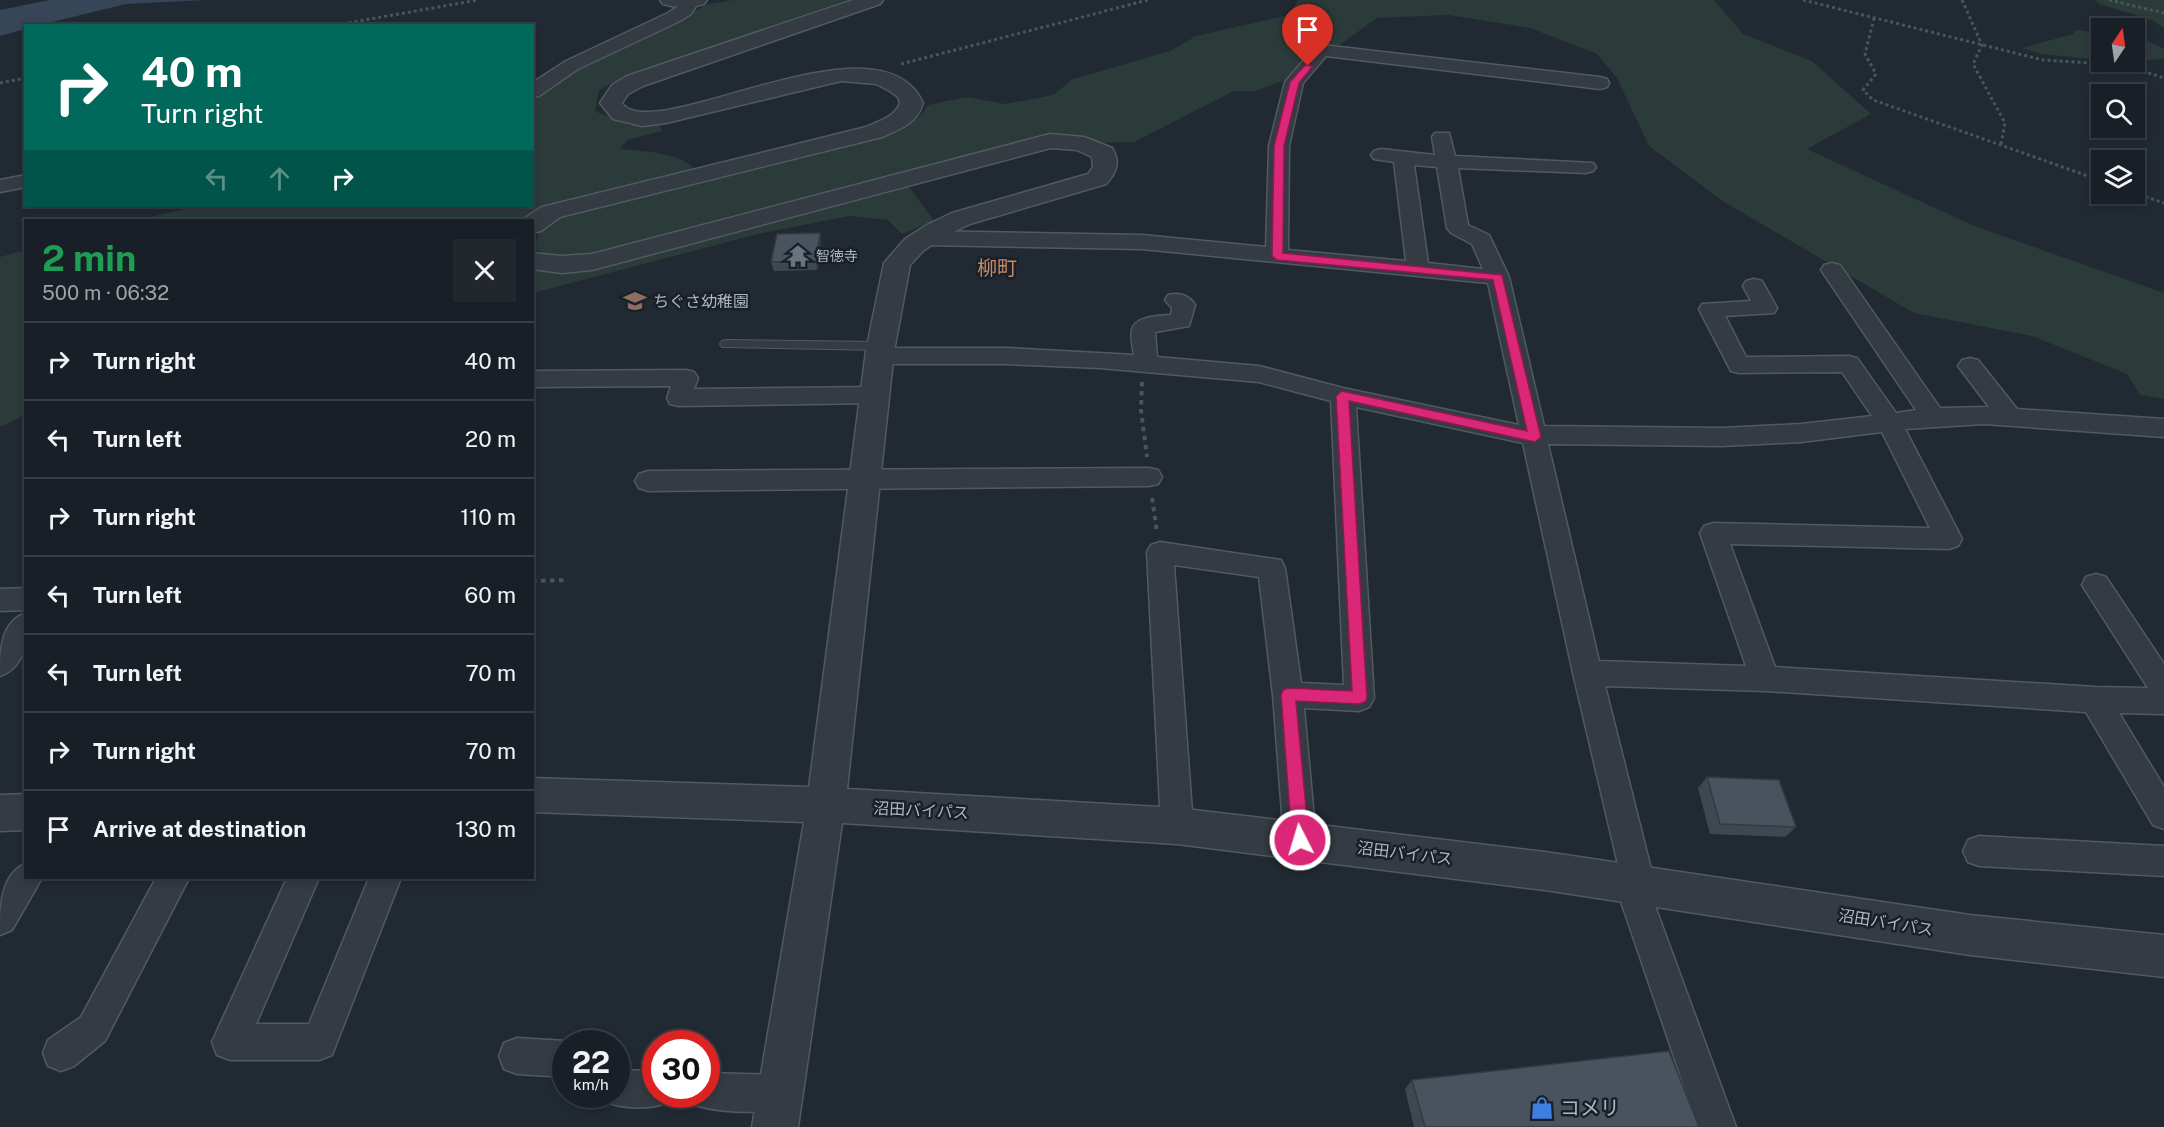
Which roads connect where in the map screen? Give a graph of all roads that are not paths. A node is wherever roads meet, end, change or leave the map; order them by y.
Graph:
1 (670, 0) edge
2 (873, 0) edge
3 (694, 1) edge
4 (1550, 59) dead end
5 (1557, 79) junction
6 (1600, 83) dead end
7 (534, 91) edge
8 (1442, 137) dead end
9 (1381, 155) dead end
10 (1403, 158) junction
11 (1445, 162) junction
12 (1586, 167) dead end
13 (24, 181) edge
14 (0, 186) edge
15 (534, 224) edge
16 (923, 238) junction
17 (1277, 256) junction
18 (534, 261) edge
19 (1418, 270) junction
20 (1832, 270) dead end
21 (1498, 277) junction
22 (1754, 286) dead end
23 (1176, 300) dead end
24 (726, 344) dead end
25 (880, 351) junction
26 (1146, 364) junction
27 (1970, 366) dead end
28 (534, 380) edge
29 (875, 395) junction
30 (1342, 396) junction
31 (2010, 416) junction
32 (1933, 417) junction
33 (1890, 423) junction
34 (2156, 428) edge
35 (1535, 437) junction
36 (2164, 448) edge
37 (1149, 477) road end
38 (648, 481) dead end
39 (865, 482) junction
40 (2096, 585) dead end
41 (24, 599) edge
42 (0, 600) edge
43 (24, 627) edge
44 (0, 664) edge
45 (1587, 673) junction
46 (1765, 679) junction
47 (2164, 688) edge
48 (1288, 695) junction
49 (2094, 700) junction
50 (2164, 701) edge
51 (534, 795) edge
52 (826, 805) junction
53 (24, 812) edge
54 (0, 813) edge
55 (2164, 815) edge
56 (1176, 826) junction
57 (1300, 840) junction
58 (1979, 851) dead end
59 (2164, 861) edge
60 (25, 879) edge
61 (171, 879) edge
62 (303, 879) edge
63 (385, 879) edge
64 (1635, 884) junction
65 (0, 919) edge
66 (2164, 956) edge
67 (61, 1053) dead end
68 (517, 1056) dead end
69 (552, 1058) edge
70 (720, 1094) edge
71 (777, 1110) edge
72 (1717, 1127) edge

1 - 3 street
2 - 15 street
3 - 7 street
4 - 5 street
5 - 6 street
5 - 17 street
8 - 11 street
9 - 10 street
10 - 11 street
10 - 19 street
11 - 12 street
11 - 21 street
13 - 14 street
16 - 17 street
16 - 18 street
16 - 25 street
17 - 19 street
19 - 21 street
20 - 32 street
21 - 35 street
22 - 33 street
23 - 26 street
24 - 25 lane
25 - 26 street
25 - 29 street
26 - 30 street
27 - 31 street
28 - 29 street
29 - 39 street
30 - 35 street
30 - 48 street
31 - 32 street
31 - 34 street
32 - 33 street
33 - 35 street
33 - 46 street
34 - 36 street
35 - 45 street
37 - 39 street
38 - 39 street
39 - 52 street
40 - 47 street
41 - 42 street
43 - 44 street
45 - 46 street
45 - 64 street
46 - 49 street
48 - 56 street
48 - 57 street
49 - 50 street
49 - 55 street
51 - 52 street, 沼田バイパス
52 - 56 street, 沼田バイパス
52 - 71 street
53 - 54 street
56 - 57 street, 沼田バイパス
57 - 64 street, 沼田バイパス
58 - 59 street
60 - 65 street
61 - 67 street
62 - 63 street
64 - 66 street, 沼田バイパス
64 - 72 street
68 - 69 street
70 - 71 street

